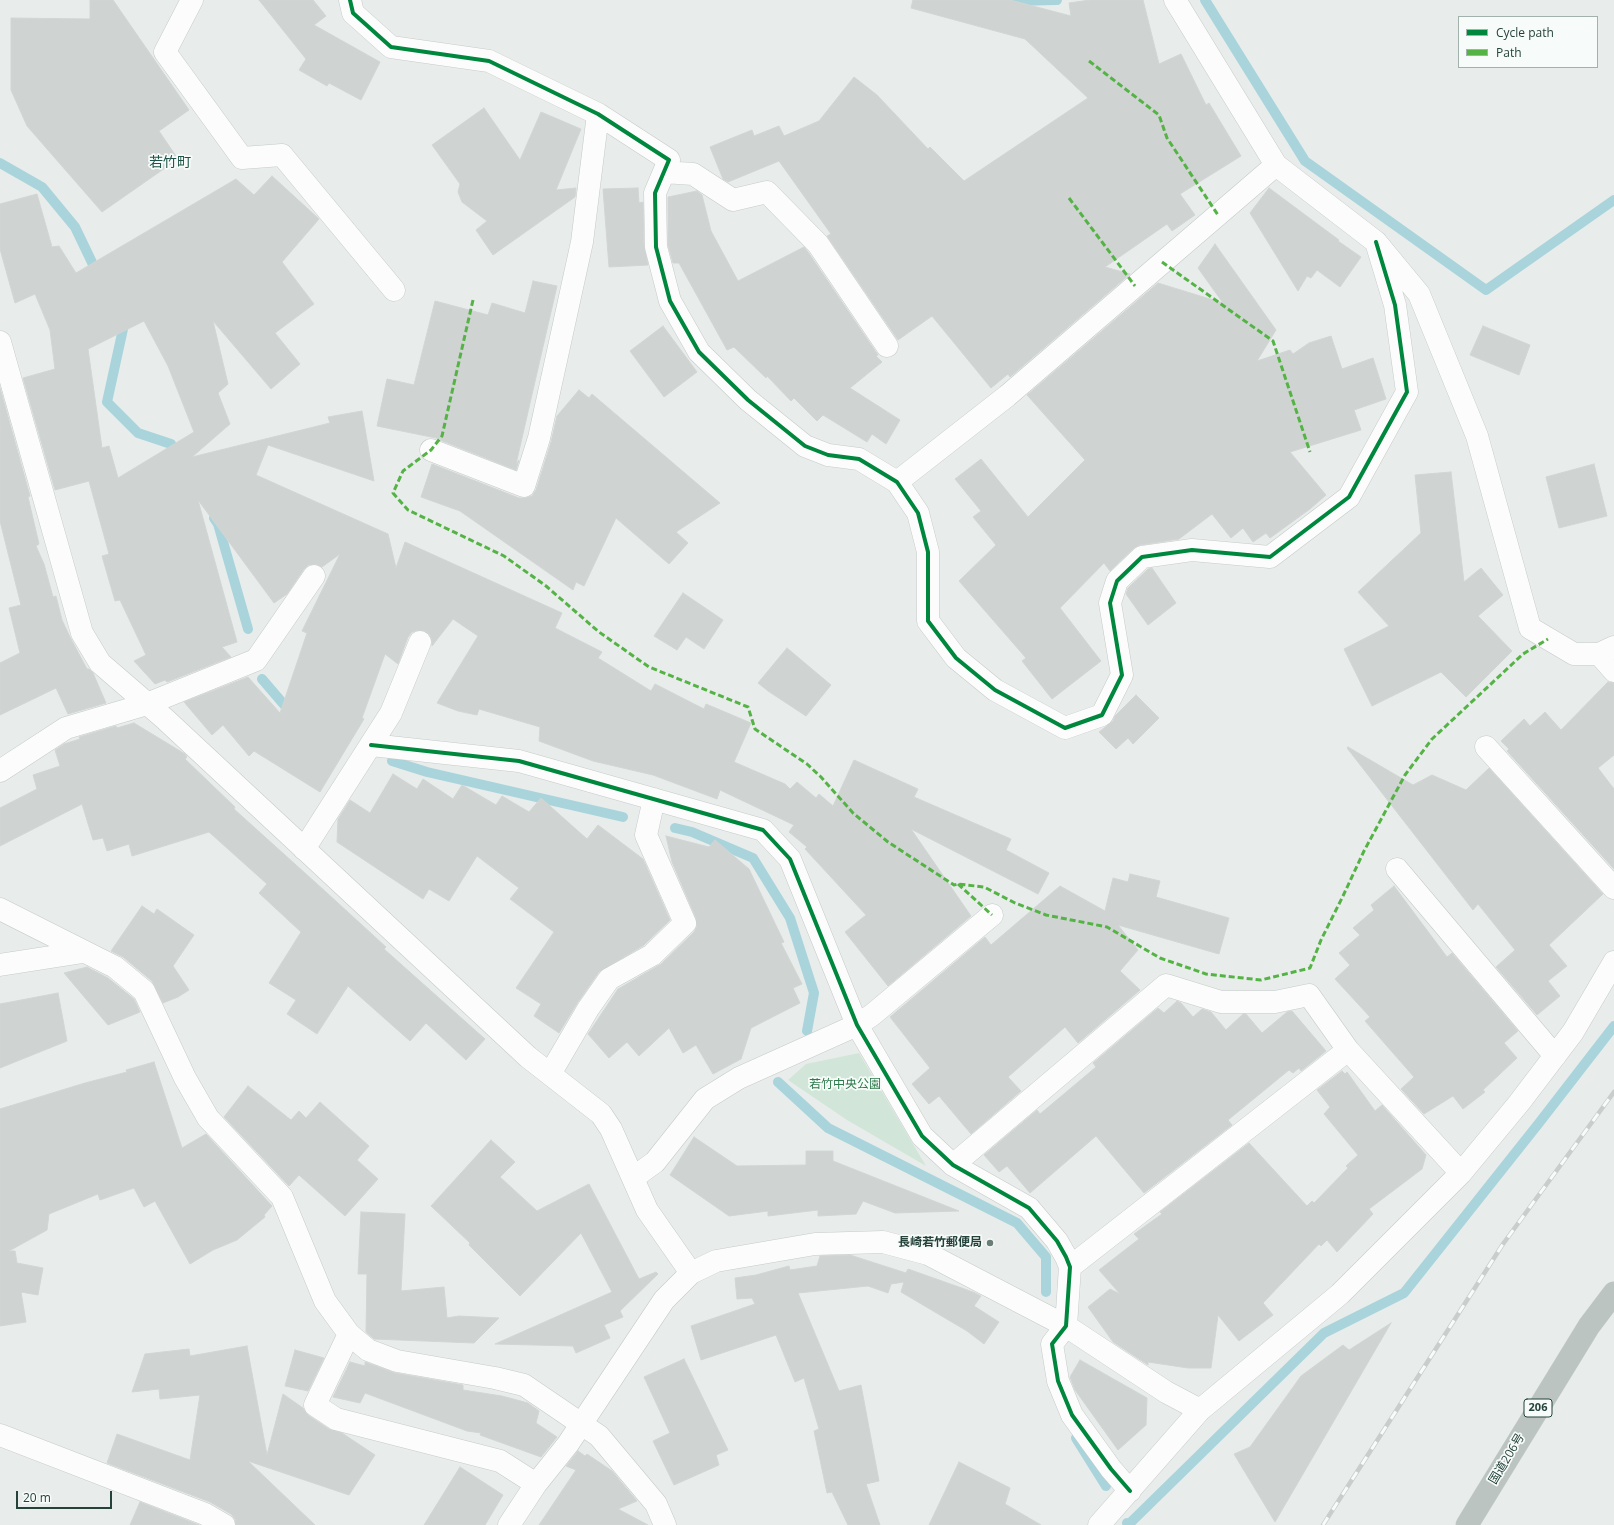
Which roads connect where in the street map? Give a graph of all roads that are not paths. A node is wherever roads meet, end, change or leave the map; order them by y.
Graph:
1 (192, 0) edge
2 (350, 0) edge
3 (1175, 0) edge
4 (598, 114) junction
5 (1276, 165) junction
6 (664, 172) junction
7 (1376, 242) junction
8 (394, 290) dead end
9 (0, 342) edge
10 (887, 346) dead end
11 (431, 450) dead end
12 (897, 482) junction
13 (314, 576) dead end
14 (420, 642) dead end
15 (1606, 651) edge
16 (1614, 672) edge
17 (147, 704) junction
18 (371, 745) junction
19 (1486, 747) dead end
20 (0, 771) edge
21 (654, 799) junction
22 (304, 849) junction
23 (1396, 869) dead end
24 (1614, 888) edge
25 (0, 909) edge
26 (992, 915) dead end
27 (83, 952) junction
28 (1614, 962) edge
29 (0, 966) edge
30 (857, 1025) junction
31 (1348, 1050) junction
32 (1555, 1056) junction
33 (550, 1074) junction
34 (953, 1165) junction
35 (1461, 1173) junction
36 (633, 1178) junction
37 (1070, 1267) junction
38 (691, 1273) junction
39 (1614, 1293) edge
40 (1066, 1326) junction
41 (349, 1334) junction
42 (1200, 1410) junction
43 (581, 1424) junction
44 (0, 1435) edge
45 (536, 1484) junction
46 (1130, 1490) junction
47 (224, 1525) edge
48 (509, 1525) edge
49 (665, 1525) edge
50 (1100, 1525) edge
51 (1467, 1525) edge

1 - 8 street
2 - 4 street
3 - 5 street
4 - 6 street
4 - 11 street
5 - 7 street
5 - 12 street
6 - 10 street
6 - 12 street
7 - 12 street
7 - 15 street
9 - 17 street
13 - 17 street
14 - 18 street
15 - 16 street
17 - 20 street
17 - 22 street
18 - 21 street
18 - 22 street
19 - 24 street
21 - 30 street
21 - 33 street
22 - 33 street
23 - 32 street
25 - 27 street
26 - 30 street
27 - 29 street
27 - 41 street
28 - 32 street
30 - 34 street
30 - 36 street
31 - 34 street
31 - 35 street
31 - 37 street
32 - 35 street
33 - 36 street
34 - 37 street
35 - 42 street
36 - 38 street
37 - 40 street
38 - 40 street
38 - 43 street
39 - 51 highway, 国道206号 / 206
40 - 42 street
40 - 46 street
41 - 43 street
41 - 45 street
42 - 46 street
43 - 45 street
43 - 49 street
44 - 47 street
45 - 48 street
46 - 50 street

